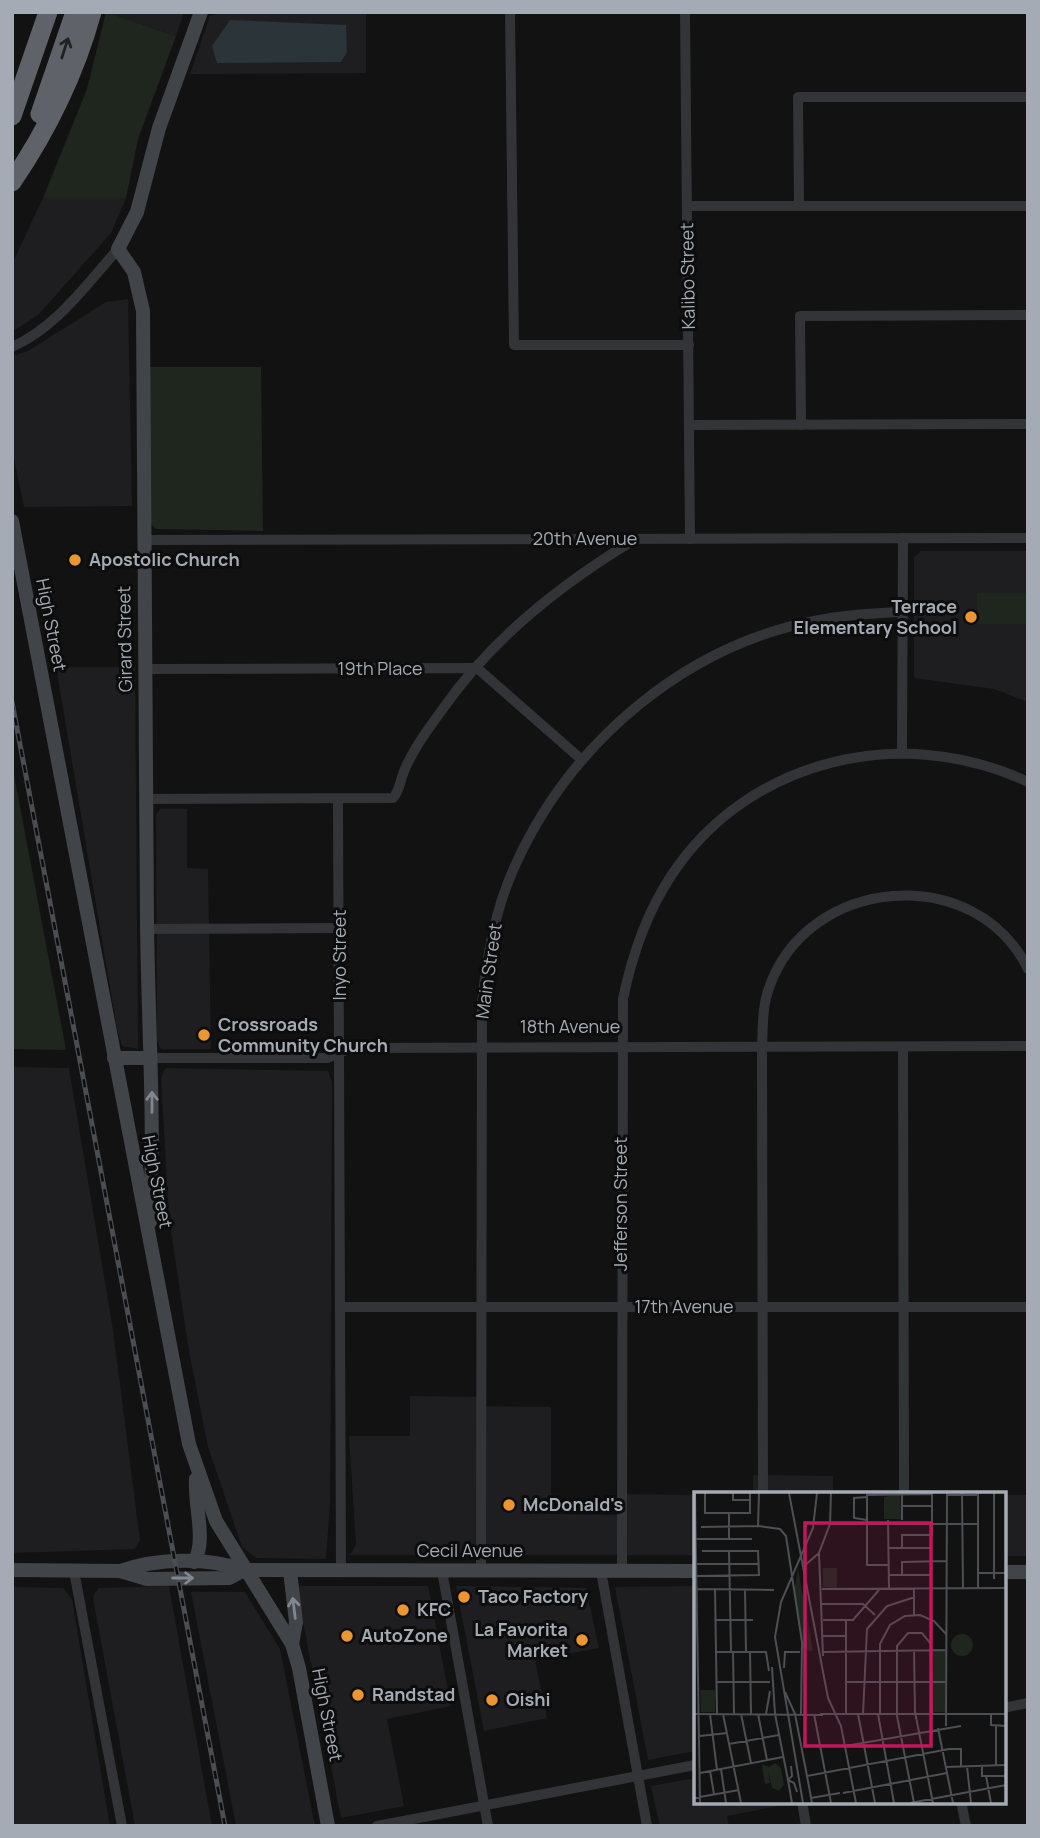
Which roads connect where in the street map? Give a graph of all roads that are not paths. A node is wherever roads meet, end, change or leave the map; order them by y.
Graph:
1 (48, 12) edge
2 (75, 12) edge
3 (92, 12) edge
4 (201, 12) edge
5 (510, 12) edge
6 (685, 12) edge
7 (1028, 97) edge
8 (12, 116) edge
9 (12, 181) edge
10 (687, 206) junction
11 (799, 206) junction
12 (1028, 206) edge
13 (118, 249) junction
14 (1028, 315) edge
15 (688, 345) junction
16 (12, 347) edge
17 (690, 425) junction
18 (801, 425) junction
19 (1028, 425) edge
20 (12, 522) edge
21 (903, 538) junction
22 (1028, 538) edge
23 (637, 539) junction
24 (690, 539) junction
25 (143, 540) junction
26 (904, 612) junction
27 (477, 668) junction
28 (144, 669) junction
29 (902, 752) junction
30 (582, 760) junction
31 (1028, 782) edge
32 (146, 799) junction
33 (338, 799) junction
34 (340, 928) junction
35 (147, 929) junction
36 (1028, 969) edge
37 (621, 1046) junction
38 (1028, 1046) edge
39 (480, 1047) junction
40 (762, 1047) junction
41 (903, 1047) junction
42 (340, 1053) junction
43 (114, 1058) junction
44 (150, 1058) junction
45 (149, 1244) junction
46 (340, 1307) junction
47 (483, 1307) junction
48 (621, 1307) junction
49 (762, 1307) junction
50 (903, 1307) junction
51 (1028, 1307) edge
52 (197, 1470) junction
53 (763, 1492) edge
54 (904, 1492) edge
55 (194, 1562) junction
56 (12, 1570) edge
57 (244, 1570) junction
58 (74, 1571) junction
59 (121, 1571) junction
60 (290, 1571) junction
61 (341, 1571) junction
62 (442, 1571) junction
63 (481, 1571) junction
64 (601, 1571) junction
65 (622, 1571) junction
66 (694, 1571) edge
67 (1005, 1572) edge
68 (1028, 1572) edge
69 (292, 1644) junction
70 (1028, 1703) edge
71 (1005, 1708) edge
72 (694, 1765) edge
73 (638, 1776) junction
74 (802, 1803) edge
75 (961, 1803) edge
76 (484, 1805) junction
77 (122, 1826) edge
78 (328, 1826) edge
79 (377, 1826) edge
80 (488, 1826) edge
81 (647, 1826) edge
82 (806, 1826) edge
83 (966, 1826) edge

1 - 8 highway
9 -> 2 highway
3 - 9 highway
4 - 13 main road
5 - 15 street
6 - 10 street, Kalibo Street
7 - 11 street
10 - 11 street
10 - 15 street, Kalibo Street
11 - 12 street
13 - 16 street
13 - 25 main road, Girard Street
14 - 18 street
15 - 17 street, Kalibo Street
17 - 18 street
17 - 24 street, Kalibo Street
18 - 19 street
20 - 43 main road, High Street
21 - 22 street, 20th Avenue
21 - 24 street, 20th Avenue
21 - 26 street
23 - 24 street, 20th Avenue
23 - 25 street, 20th Avenue
23 - 27 street
25 - 28 main road, Girard Street
26 - 29 street
26 - 30 street, Main Street
27 - 28 street, 19th Place
27 - 30 street
27 - 33 street
28 - 32 main road, Girard Street
29 - 31 street, Jefferson Street
29 - 37 street, Jefferson Street
30 - 39 street, Main Street
32 - 33 street
32 - 35 main road, Girard Street
33 - 34 street, Inyo Street
34 - 35 street
34 - 42 street, Inyo Street
35 - 44 main road, Girard Street
36 - 40 street
37 - 39 street, 18th Avenue
37 - 40 street, 18th Avenue
37 - 48 street, Jefferson Street
38 - 41 street, 18th Avenue
39 - 42 street, 18th Avenue
39 - 47 street, Main Street
40 - 41 street, 18th Avenue
40 - 49 street
41 - 50 street
42 - 44 street, 18th Avenue
42 - 46 street, Inyo Street
43 - 44 main road, 18th Avenue
43 - 45 main road, High Street
45 -> 44 main road, Girard Street
45 - 52 main road, High Street
46 - 47 street, 17th Avenue
46 - 61 street, Inyo Street
47 - 48 street, 17th Avenue
47 - 63 street, Main Street
48 - 49 street, 17th Avenue
48 - 65 street, Jefferson Street
49 - 50 street, 17th Avenue
49 - 53 street
50 - 51 street, 17th Avenue
50 - 54 street
52 - 55 main road
52 - 57 main road, High Street
55 - 57 main road, Cecil Avenue
55 - 59 main road, Cecil Avenue
56 - 58 main road, Cecil Avenue
59 -> 57 main road, Cecil Avenue
57 - 60 main road, Cecil Avenue
57 - 69 main road, High Street
58 - 59 main road, Cecil Avenue
58 - 77 street
60 - 61 main road, Cecil Avenue
69 -> 60 main road
61 - 62 main road, Cecil Avenue
62 - 63 main road, Cecil Avenue
62 - 76 street
63 - 64 main road, Cecil Avenue
64 - 65 main road, Cecil Avenue
64 - 73 street
65 - 66 main road, Cecil Avenue
67 - 68 main road
69 - 78 main road, High Street
70 - 71 street
72 - 73 street
73 - 76 street
73 - 81 street
74 - 82 street
75 - 83 street
76 - 79 street
76 - 80 street

